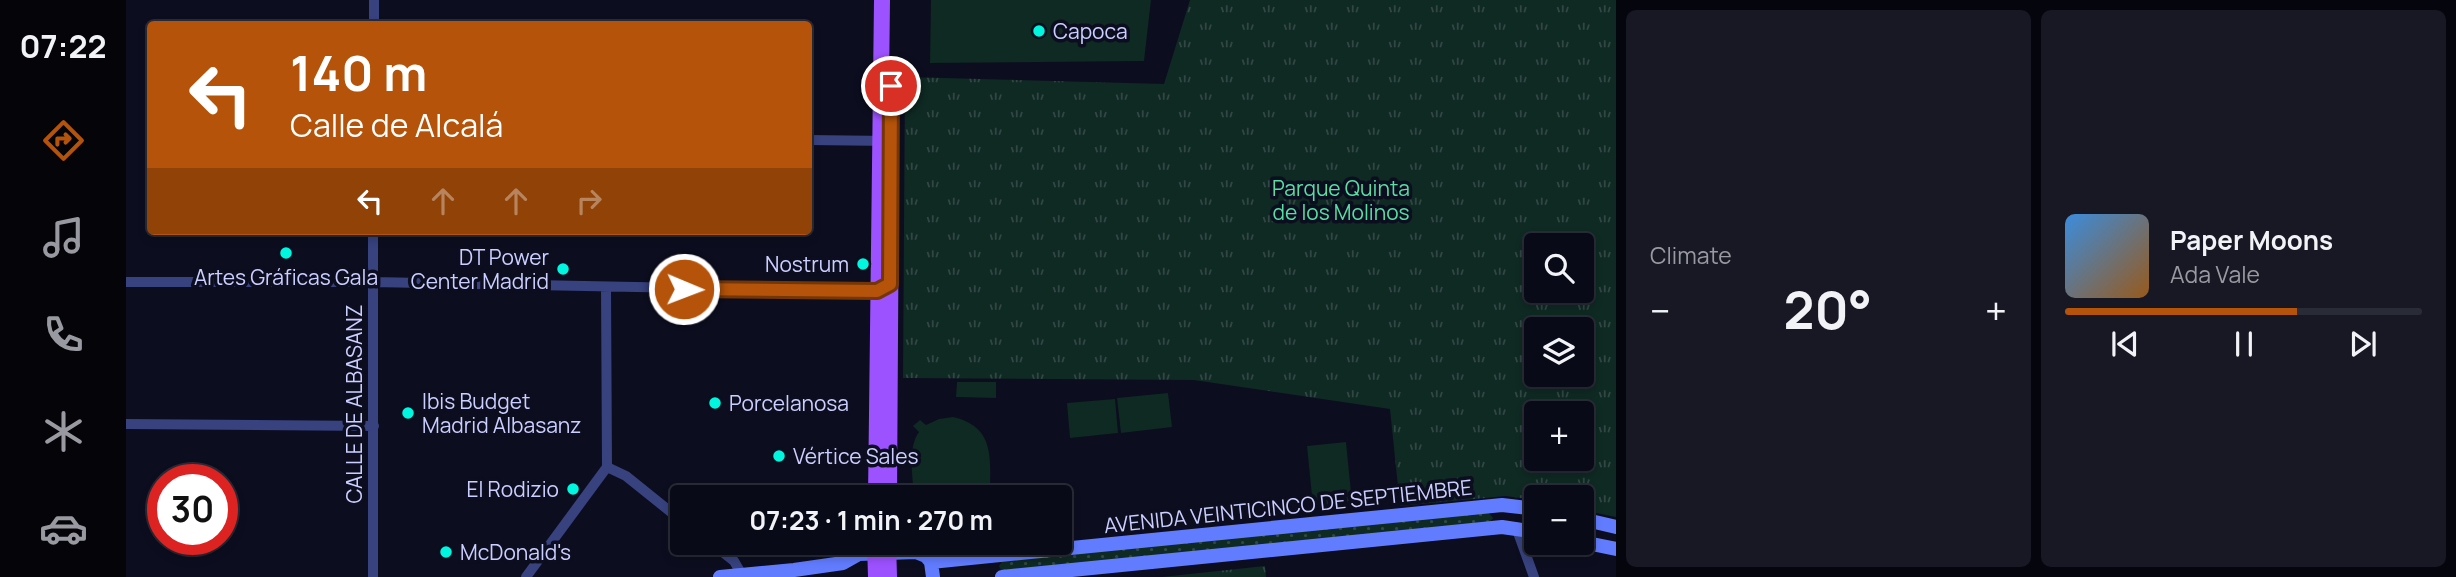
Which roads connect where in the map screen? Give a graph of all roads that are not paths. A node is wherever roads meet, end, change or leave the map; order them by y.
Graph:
1 (374, 0) edge
2 (882, 0) edge
3 (892, 0) edge
4 (374, 21) edge
5 (812, 140) edge
6 (886, 141) junction
7 (373, 235) edge
8 (126, 282) edge
9 (373, 282) junction
10 (884, 287) junction
11 (606, 288) junction
12 (126, 424) edge
13 (374, 426) junction
14 (607, 467) junction
15 (876, 485) edge
16 (889, 485) edge
17 (1502, 505) junction
18 (1517, 506) junction
19 (1524, 507) edge
20 (670, 511) edge
21 (1594, 522) edge
22 (1509, 527) junction
23 (1616, 527) edge
24 (1524, 530) edge
25 (1594, 544) edge
26 (1616, 549) edge
27 (726, 555) edge
28 (857, 555) edge
29 (880, 555) edge
30 (884, 555) edge
31 (924, 555) edge
32 (994, 556) junction
33 (931, 562) junction
34 (842, 563) junction
35 (1117, 571) edge
36 (741, 575) junction
37 (373, 577) edge
38 (526, 577) edge
39 (720, 577) edge
40 (836, 577) edge
41 (876, 577) edge
42 (889, 577) edge
43 (933, 577) edge
44 (995, 577) edge
45 (1005, 577) edge
46 (1534, 577) edge

1 - 4 street
2 - 6 main road
3 - 6 main road
5 - 6 street
6 - 10 main road
7 - 9 street, CALLE DE ALBASANZ
8 - 9 street
9 - 11 street
9 - 13 street, CALLE DE ALBASANZ
10 - 11 street
10 - 15 main road
10 - 16 main road
11 - 14 street
12 - 13 street
13 - 37 street, CALLE DE ALBASANZ
14 - 20 street
14 - 38 street
17 - 18 main road, AVENIDA VEINTICINCO DE SEPTIEMBRE
17 - 22 main road, AVENIDA VEINTICINCO DE SEPTIEMBRE
17 - 32 main road, AVENIDA VEINTICINCO DE SEPTIEMBRE
18 - 19 main road, AVENIDA VEINTICINCO DE SEPTIEMBRE
18 - 22 main road
21 - 23 main road
22 - 24 main road, AVENIDA VEINTICINCO DE SEPTIEMBRE
22 - 35 main road, AVENIDA VEINTICINCO DE SEPTIEMBRE
22 - 46 street
25 - 26 main road
27 - 36 street
28 - 34 main road
29 - 41 main road
30 - 42 main road
31 - 33 main road, AVENIDA VEINTICINCO DE SEPTIEMBRE
32 - 33 main road, AVENIDA VEINTICINCO DE SEPTIEMBRE
32 - 44 main road
33 - 43 main road
34 - 36 main road
34 - 40 main road
35 - 45 main road, AVENIDA VEINTICINCO DE SEPTIEMBRE
36 - 39 main road

